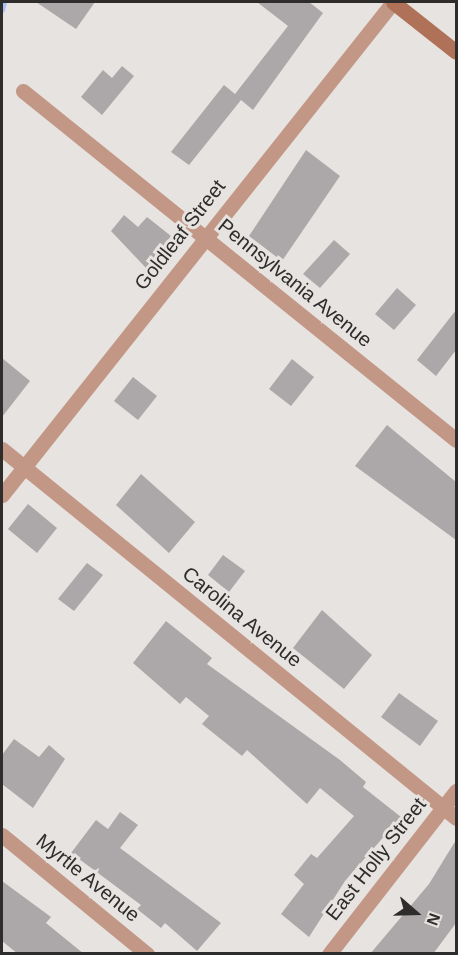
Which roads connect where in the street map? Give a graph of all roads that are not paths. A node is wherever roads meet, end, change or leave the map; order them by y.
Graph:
1 (393, 2) edge
2 (456, 51) edge
3 (23, 91) dead end
4 (204, 238) junction
5 (456, 440) edge
6 (2, 449) edge
7 (23, 467) junction
8 (2, 495) edge
9 (456, 791) edge
10 (444, 807) junction
11 (456, 818) edge
12 (2, 835) edge
13 (147, 954) edge
14 (329, 954) edge

1 - 2 main road
1 - 4 street, Goldleaf Street
3 - 4 street, Pennsylvania Avenue
4 - 5 street, Pennsylvania Avenue
4 - 7 street, Goldleaf Street
6 - 7 street, Carolina Avenue
7 - 8 street, Goldleaf Street
7 - 10 street, Carolina Avenue
9 - 10 street, East Holly Street
10 - 11 street, Carolina Avenue
10 - 14 street, East Holly Street
12 - 13 street, Myrtle Avenue

